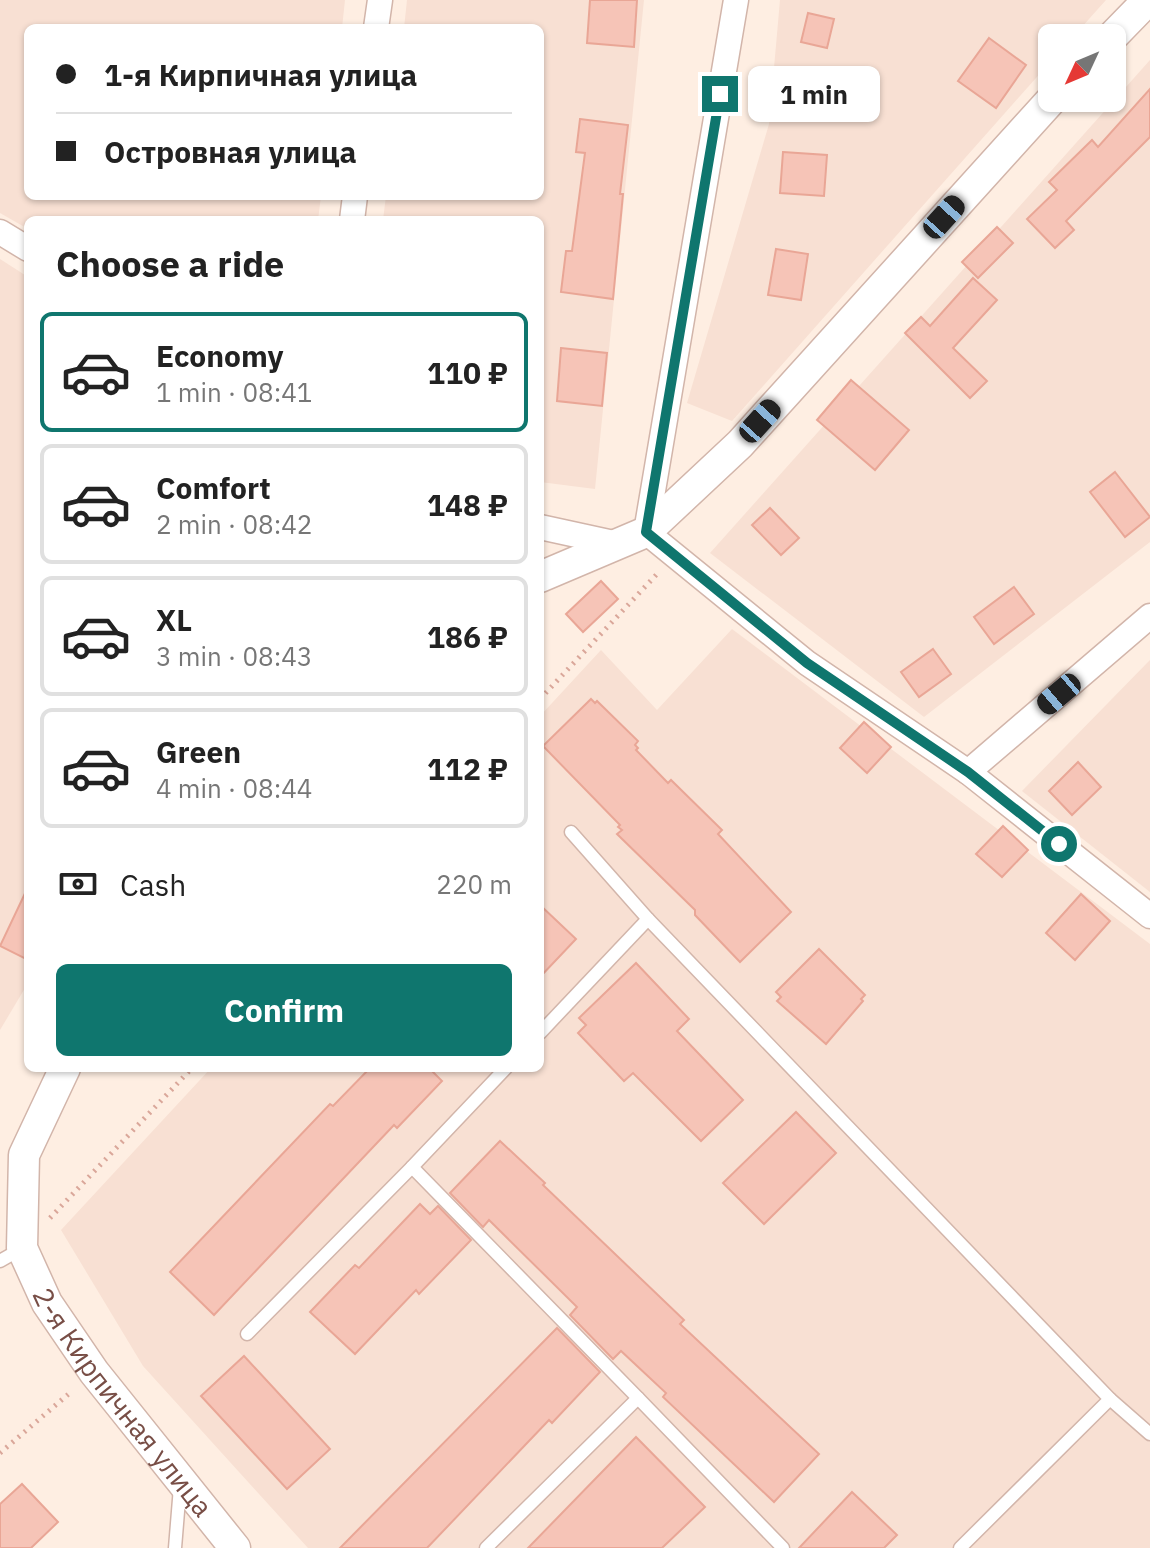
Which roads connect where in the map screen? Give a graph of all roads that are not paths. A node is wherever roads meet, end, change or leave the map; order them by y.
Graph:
1 (380, 0) edge
2 (736, 0) edge
3 (1148, 0) edge
4 (377, 24) edge
5 (1125, 24) edge
6 (1040, 112) edge
7 (0, 232) edge
8 (24, 247) edge
9 (544, 528) edge
10 (646, 532) junction
11 (618, 544) junction
12 (544, 575) edge
13 (1150, 616) edge
14 (968, 772) junction
15 (571, 832) dead end
16 (1150, 916) edge
17 (648, 919) junction
18 (544, 1029) edge
19 (63, 1072) edge
20 (502, 1072) edge
21 (412, 1167) junction
22 (11, 1255) edge
23 (247, 1334) dead end
24 (638, 1398) junction
25 (1110, 1399) junction
26 (1150, 1434) edge
27 (180, 1479) junction
28 (175, 1548) edge
29 (235, 1548) edge
30 (486, 1548) edge
31 (783, 1548) edge
32 (960, 1548) edge

1 - 4 street
2 - 10 street
3 - 5 street
6 - 10 street
7 - 8 street
9 - 11 street
10 - 11 street
10 - 14 street
11 - 12 street
13 - 14 street
14 - 16 street
15 - 17 lane
17 - 18 lane
17 - 25 lane
19 - 22 street
20 - 21 lane
21 - 23 lane
21 - 24 lane
22 - 27 street, 2-я Кирпичная улица
24 - 30 lane
24 - 31 lane
25 - 26 lane
25 - 32 lane
27 - 28 lane
27 - 29 street, 2-я Кирпичная улица

